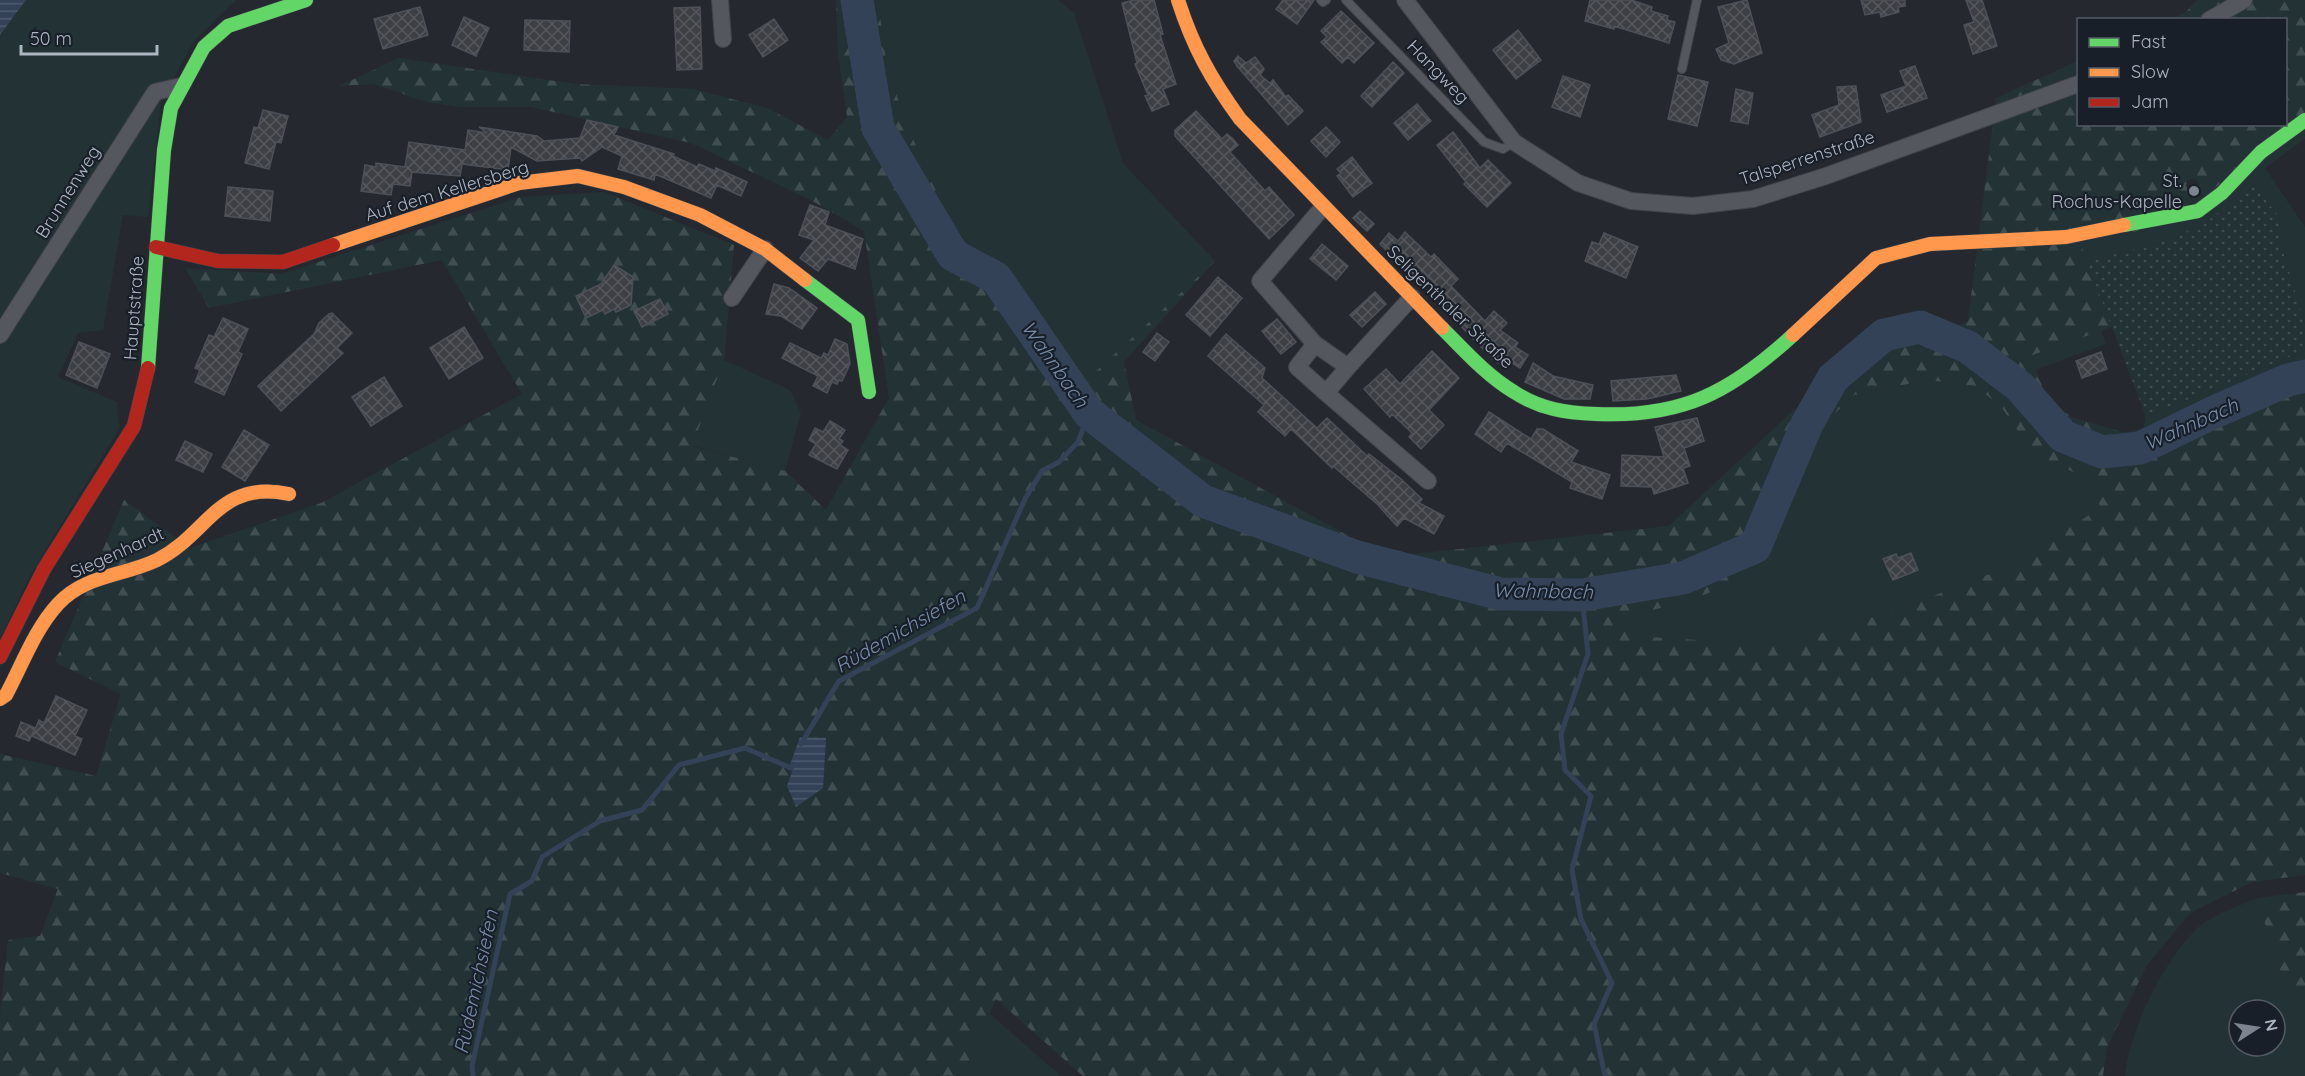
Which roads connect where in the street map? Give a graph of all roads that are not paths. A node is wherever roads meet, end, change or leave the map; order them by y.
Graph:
1 (306, 0) edge
2 (720, 0) edge
3 (1178, 0) edge
4 (1321, 0) edge
5 (1326, 0) edge
6 (1346, 0) edge
7 (1405, 0) edge
8 (1698, 0) edge
9 (2244, 0) edge
10 (2212, 18) edge
11 (723, 39) dead end
12 (1682, 69) dead end
13 (2077, 85) edge
14 (181, 86) junction
15 (2305, 120) edge
16 (1514, 142) junction
17 (1323, 207) junction
18 (156, 247) junction
19 (765, 249) junction
20 (1412, 297) junction
21 (732, 298) dead end
22 (0, 335) edge
23 (1315, 344) junction
24 (1348, 368) junction
25 (869, 392) dead end
26 (1326, 393) junction
27 (1428, 482) dead end
28 (289, 494) dead end
29 (0, 657) edge
30 (0, 699) edge

1 - 14 street, Hauptstraße
2 - 11 street
3 - 17 street, Seligenthaler Straße
4 - 5 lane
6 - 16 lane, Hangweg
7 - 16 street, Talsperrenstraße
8 - 12 lane
9 - 10 street
13 - 16 street, Talsperrenstraße
14 - 18 street, Hauptstraße
14 - 22 street, Brunnenweg
15 - 20 street, Seligenthaler Straße
17 - 20 street, Seligenthaler Straße
17 - 23 street
18 - 19 street, Auf dem Kellersberg
18 - 29 street, Hauptstraße
19 - 21 street
19 - 25 street, Auf dem Kellersberg
20 - 24 street
23 - 24 street
23 - 26 street
24 - 26 street
26 - 27 street
28 - 30 street, Siegenhardt

